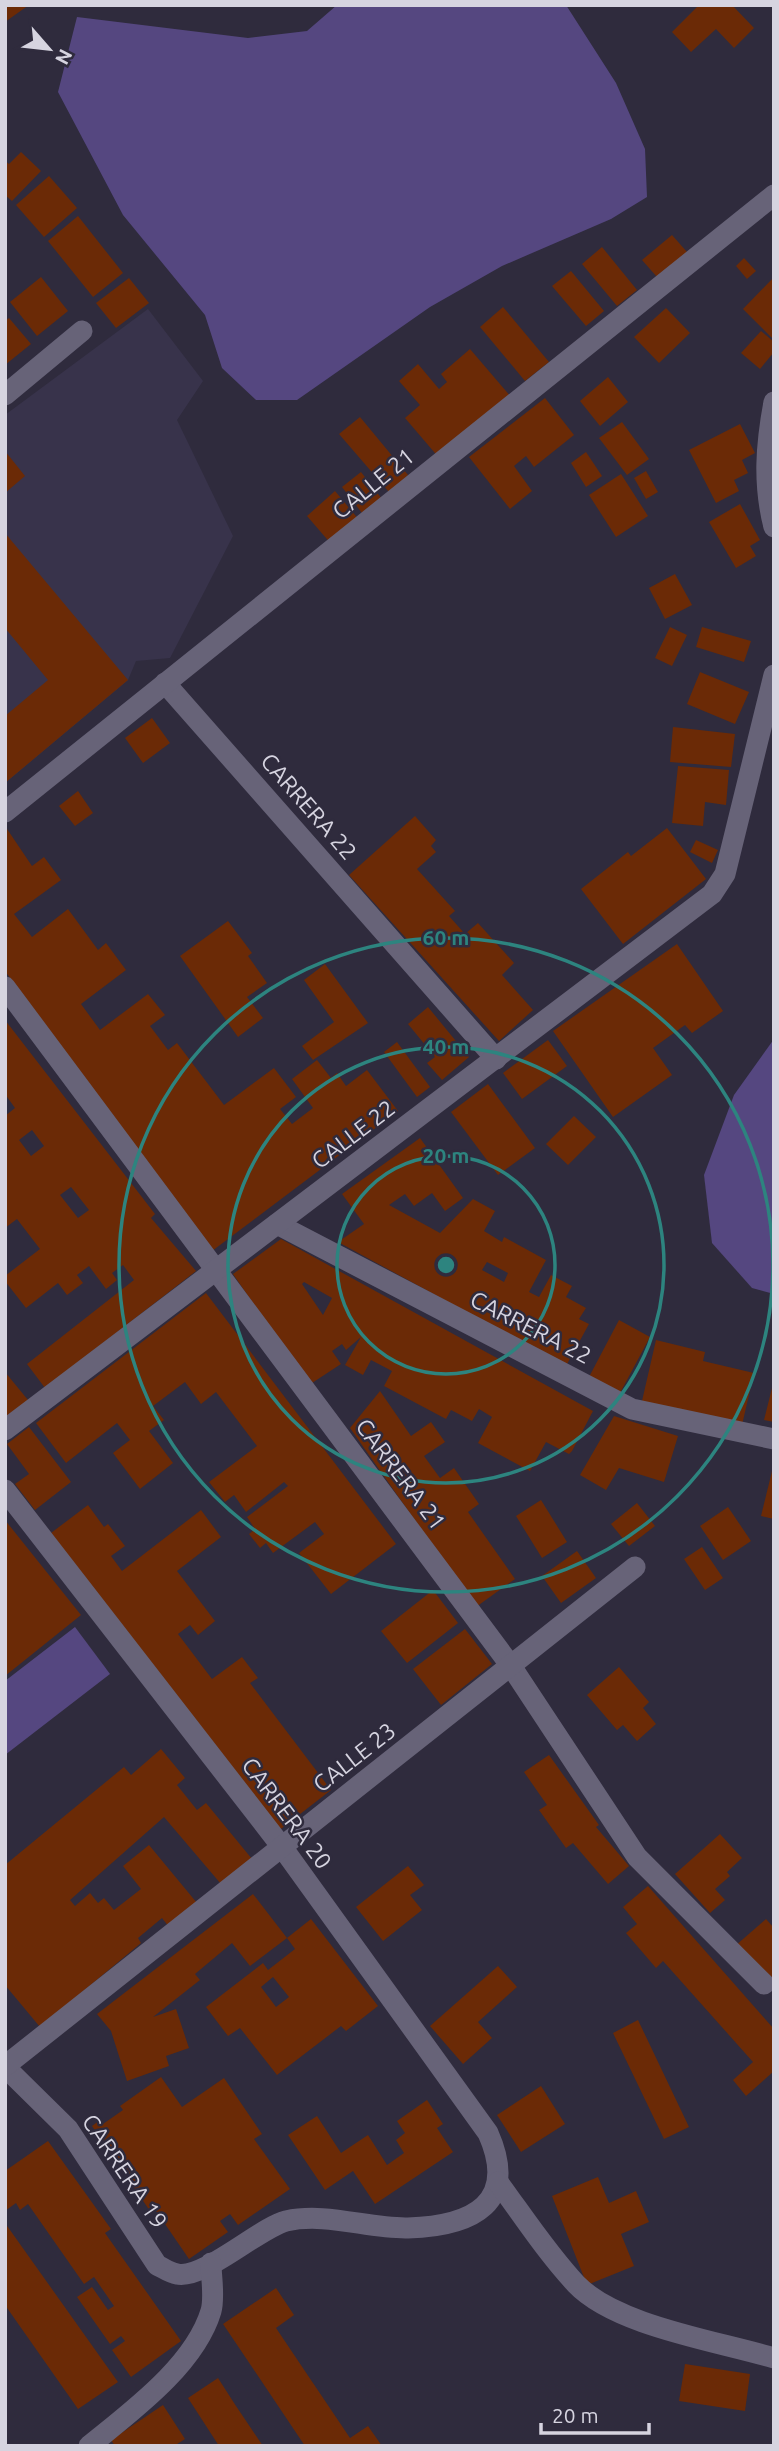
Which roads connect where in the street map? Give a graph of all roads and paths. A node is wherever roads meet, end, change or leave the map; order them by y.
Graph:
1 (774, 195) edge
2 (82, 331) dead end
3 (5, 395) edge
4 (774, 402) edge
5 (774, 527) edge
6 (774, 676) edge
7 (165, 683) junction
8 (5, 812) edge
9 (5, 987) edge
10 (496, 1059) junction
11 (277, 1224) junction
12 (217, 1270) junction
13 (5, 1430) edge
14 (774, 1439) edge
15 (5, 1490) edge
16 (635, 1567) dead end
17 (511, 1666) junction
18 (282, 1847) junction
19 (764, 1984) dead end
20 (5, 2066) edge
21 (498, 2182) junction
22 (211, 2263) junction
23 (774, 2358) edge
24 (89, 2446) edge

1 - 7 street, CALLE 21
2 - 3 street
4 - 5 street
6 - 10 street, CALLE 22
7 - 8 street, CALLE 21
7 - 10 street, CARRERA 22
9 - 12 street, CARRERA 21
10 - 11 street, CALLE 22
11 - 12 street, CALLE 22
11 - 14 street, CARRERA 22
12 - 13 street, CALLE 22
12 - 17 street, CARRERA 21
15 - 18 street, CARRERA 20
16 - 17 street, CALLE 23
17 - 18 street, CALLE 23
17 - 19 street, CARRERA 21
18 - 20 street, CALLE 23
18 - 21 street, CARRERA 20
20 - 22 street, CARRERA 19
21 - 22 street, CARRERA 19
21 - 23 street
22 - 24 street

